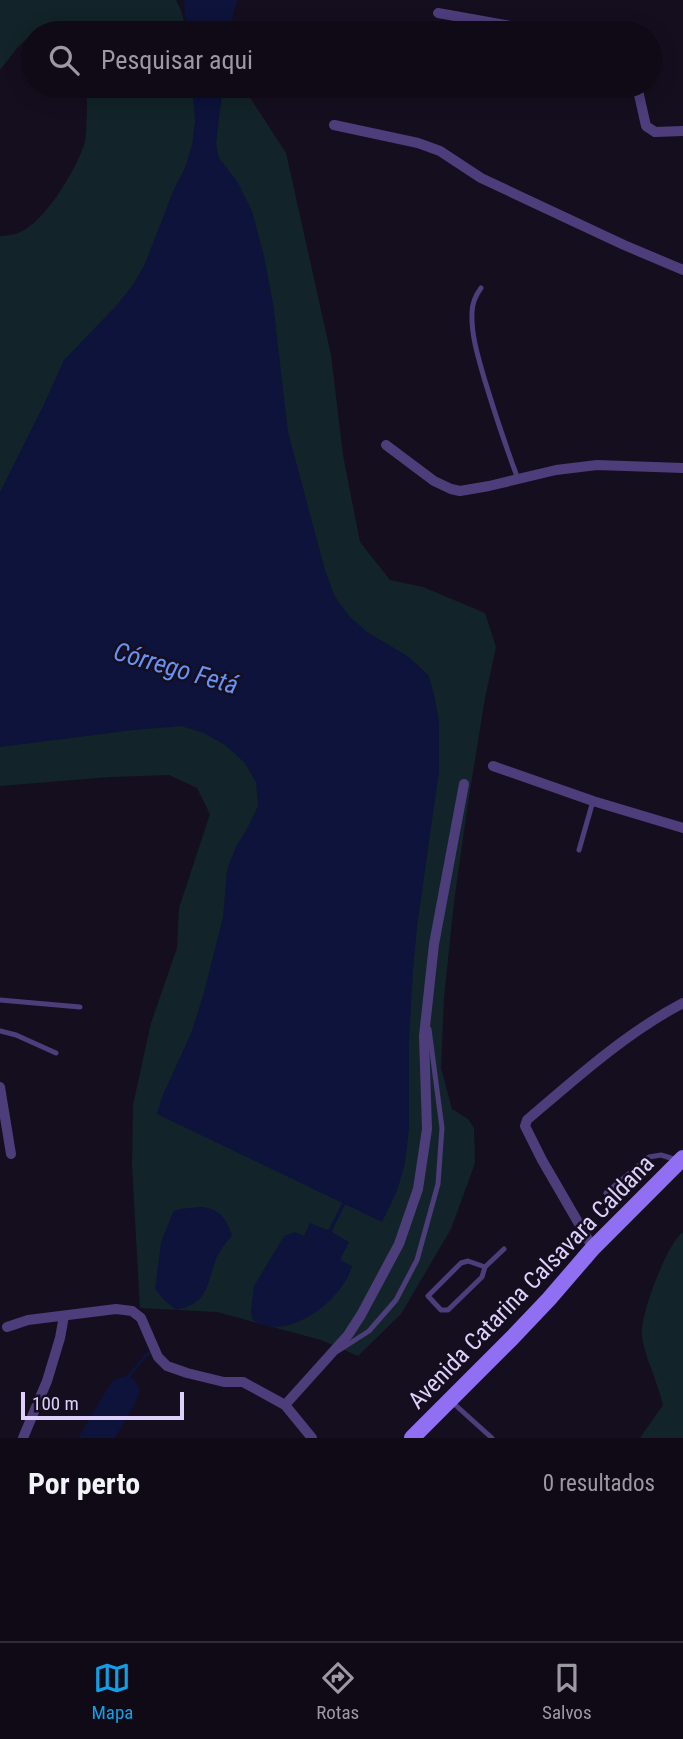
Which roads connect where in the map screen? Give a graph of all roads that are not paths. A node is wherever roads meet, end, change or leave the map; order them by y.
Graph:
1 (438, 13) dead end
2 (483, 21) edge
3 (640, 98) edge
4 (334, 125) dead end
5 (683, 131) edge
6 (683, 270) edge
7 (481, 288) dead end
8 (386, 445) dead end
9 (678, 468) edge
10 (683, 474) edge
11 (518, 479) junction
12 (493, 766) dead end
13 (464, 783) dead end
14 (593, 801) junction
15 (683, 828) edge
16 (579, 850) dead end
17 (0, 1000) edge
18 (683, 1003) edge
19 (80, 1007) dead end
20 (427, 1010) junction
21 (0, 1031) edge
22 (55, 1053) dead end
23 (0, 1087) edge
24 (11, 1154) dead end
25 (681, 1160) edge
26 (606, 1193) dead end
27 (593, 1248) junction
28 (504, 1249) dead end
29 (485, 1267) junction
30 (64, 1316) junction
31 (7, 1327) dead end
32 (327, 1358) junction
33 (450, 1400) junction
34 (285, 1405) junction
35 (23, 1438) edge
36 (312, 1438) edge
37 (412, 1438) edge
38 (492, 1438) edge

1 - 2 street
3 - 5 street
4 - 6 street
7 - 11 lane
8 - 11 street
9 - 10 street
9 - 11 street
12 - 14 street
13 - 20 street
14 - 15 street
14 - 16 lane
17 - 19 lane
18 - 27 street
20 - 32 street
20 - 32 lane
21 - 22 lane
23 - 24 street
25 - 26 lane
25 - 27 street, Avenida Catarina Calsavara Caldana
27 - 33 street, Avenida Catarina Calsavara Caldana
28 - 29 lane
29 - 29 lane
30 - 31 street
30 - 34 street
30 - 35 street
32 - 34 street
33 - 37 street, Avenida Catarina Calsavara Caldana
33 - 38 lane
34 - 36 street

